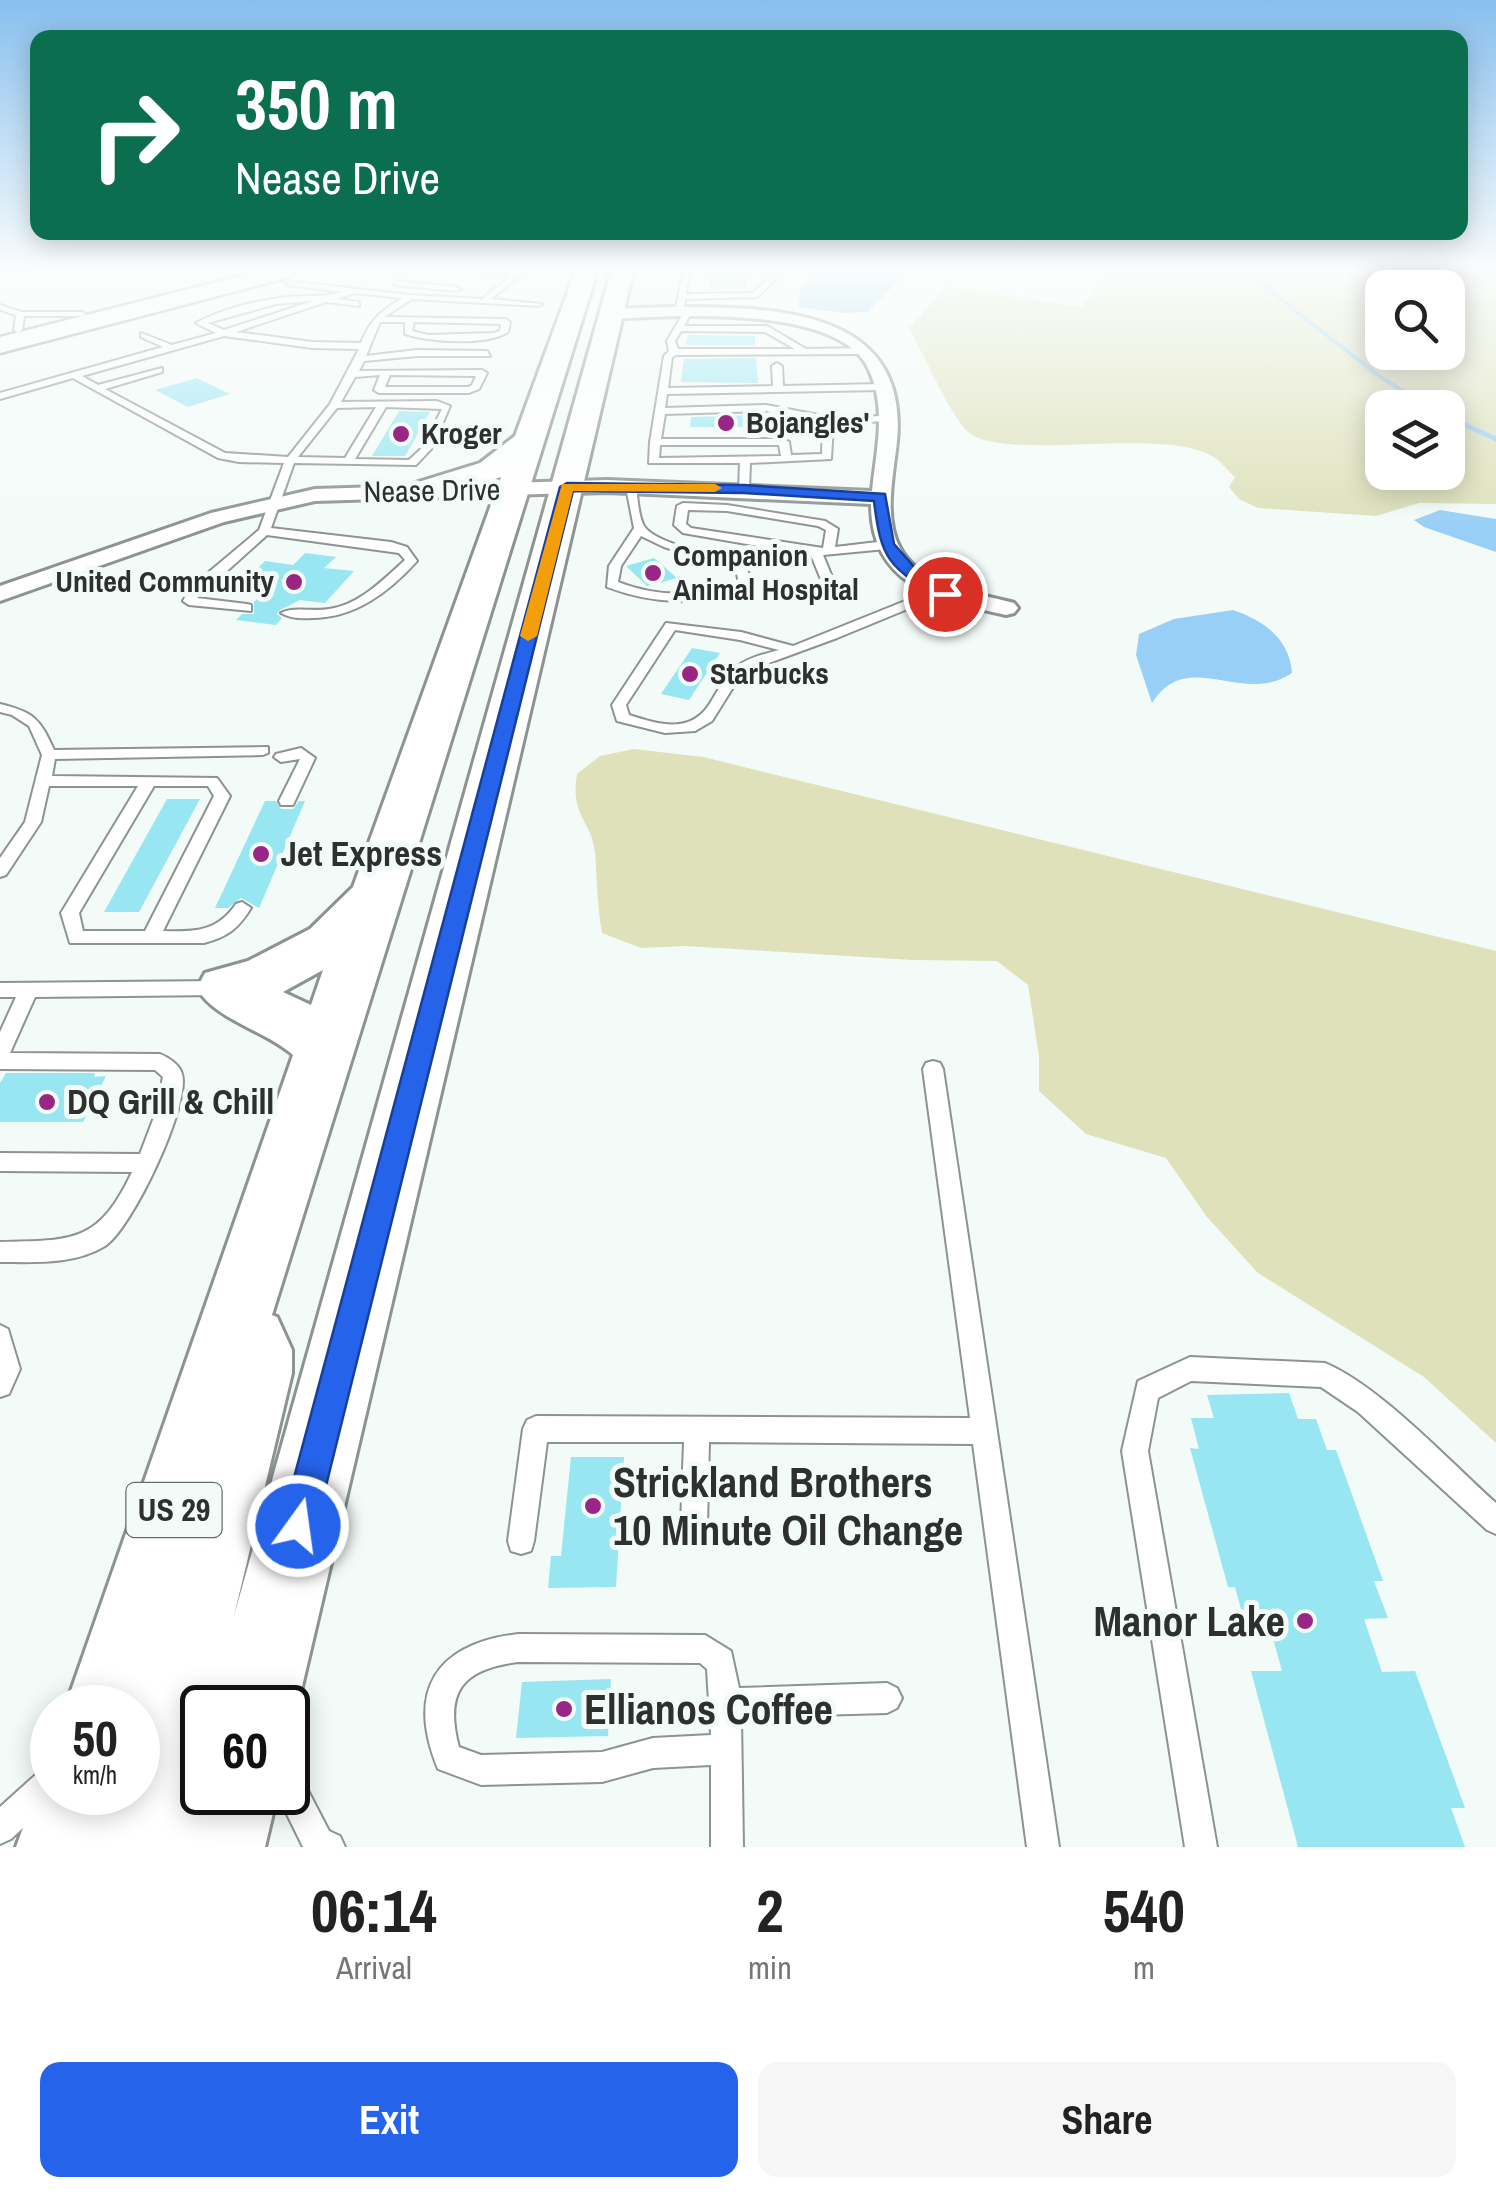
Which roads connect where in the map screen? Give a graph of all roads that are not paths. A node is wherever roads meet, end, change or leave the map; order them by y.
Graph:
1 (137, 358) edge
2 (373, 358) edge
3 (483, 358) edge
4 (557, 358) edge
5 (578, 358) edge
6 (591, 358) edge
7 (668, 358) edge
8 (872, 358) edge
9 (359, 359) joint
10 (777, 366) dead end
11 (158, 370) dead end
12 (386, 373) junction
13 (482, 373) junction
14 (352, 374) junction
15 (75, 376) junction
16 (100, 387) junction
17 (881, 387) junction
18 (778, 388) junction
19 (662, 391) junction
20 (0, 396) edge
21 (334, 404) junction
22 (383, 404) junction
23 (659, 411) junction
24 (889, 419) junction
25 (828, 420) junction
26 (530, 440) junction
27 (655, 442) junction
28 (786, 458) junction
29 (744, 460) junction
30 (290, 461) junction
31 (347, 462) junction
32 (630, 487) junction
33 (540, 488) junction
34 (744, 489) junction
35 (433, 491) junction
36 (684, 496) junction
37 (880, 498) junction
38 (274, 504) junction
39 (500, 526) junction
40 (264, 530) junction
41 (639, 530) junction
42 (886, 545) junction
43 (822, 550) junction
44 (940, 591) junction
45 (0, 594) edge
46 (833, 594) dead end
47 (248, 608) dead end
48 (1006, 608) dead end
49 (287, 613) dead end
50 (794, 650) junction
51 (0, 708) edge
52 (289, 753) dead end
53 (198, 754) junction
54 (261, 754) dead end
55 (48, 755) junction
56 (42, 781) junction
57 (149, 781) junction
58 (186, 781) junction
59 (287, 801) dead end
60 (0, 871) edge
61 (376, 894) junction
62 (242, 908) dead end
63 (151, 937) junction
64 (225, 988) junction
65 (0, 990) edge
66 (28, 992) junction
67 (324, 1049) junction
68 (0, 1057) edge
69 (933, 1070) dead end
70 (0, 1162) edge
71 (146, 1163) junction
72 (0, 1252) edge
73 (239, 1313) junction
74 (0, 1338) edge
75 (0, 1385) edge
76 (697, 1430) junction
77 (984, 1431) junction
78 (1496, 1521) edge
79 (694, 1525) dead end
80 (520, 1541) dead end
81 (117, 1685) edge
82 (259, 1685) edge
83 (886, 1698) dead end
84 (726, 1703) junction
85 (726, 1749) junction
86 (30, 1801) edge
87 (73, 1815) edge
88 (226, 1815) edge
89 (304, 1815) edge
90 (0, 1828) edge
91 (63, 1847) edge
92 (132, 1847) edge
93 (218, 1847) edge
94 (329, 1847) edge
95 (727, 1847) edge
96 (1044, 1847) edge
97 (1201, 1847) edge

1 - 15 lane
2 - 9 lane
3 - 13 lane
4 - 26 main road, US 29
5 - 33 main road
6 - 33 main road, US 29
7 - 19 lane
8 - 17 street
9 - 14 lane
10 - 18 lane
11 - 16 lane
12 - 13 lane
12 - 13 lane
12 - 14 lane
14 - 21 lane
15 - 16 lane
15 - 20 lane
16 - 30 lane
17 - 18 lane
17 - 24 street
18 - 19 lane
19 - 23 lane
21 - 22 lane
21 - 30 lane
22 - 31 lane
22 - 31 lane
23 - 25 lane
23 - 27 lane
24 - 25 lane
24 - 37 street
25 - 28 lane
26 - 33 main road, US 29
26 - 35 main road
27 - 28 lane
27 - 29 lane
28 - 29 lane
29 - 34 lane
30 - 31 lane
30 - 38 lane
32 - 33 street, Nease Drive
32 - 36 street, Nease Drive
32 - 41 lane
33 - 35 street, Nease Drive
33 - 39 main road, US 29
33 - 82 main road, US 29
34 - 36 street, Nease Drive
34 - 37 street, Nease Drive
35 - 38 street, Nease Drive
35 - 39 main road
36 - 43 lane
36 - 43 lane
37 - 42 street
38 - 40 lane
38 - 45 street, Nease Drive
39 - 61 main road, US 29
40 - 47 lane
40 - 49 lane
41 - 41 lane
42 - 43 lane
42 - 44 street
43 - 46 lane
44 - 48 street
44 - 50 lane
50 - 50 lane
51 - 55 lane
52 - 59 lane
53 - 54 lane
53 - 55 lane
53 - 58 lane
55 - 56 lane
56 - 57 lane
56 - 60 lane
57 - 58 lane
57 - 63 lane
58 - 63 lane
61 - 64 main road
61 - 67 main road, US 29
62 - 63 lane
64 - 66 lane
64 - 67 main road
65 - 66 lane
66 - 68 lane
67 - 73 main road, US 29
68 - 71 lane
69 - 77 lane
70 - 71 lane
71 - 72 lane
73 - 81 main road, US 29
73 - 92 main road
74 - 75 lane
76 - 77 lane
76 - 79 lane
76 - 80 lane
77 - 96 lane
78 - 97 lane
83 - 84 lane
84 - 85 lane
84 - 85 lane
85 - 95 lane
86 - 90 lane
87 - 91 main road
88 - 93 main road
89 - 94 lane

